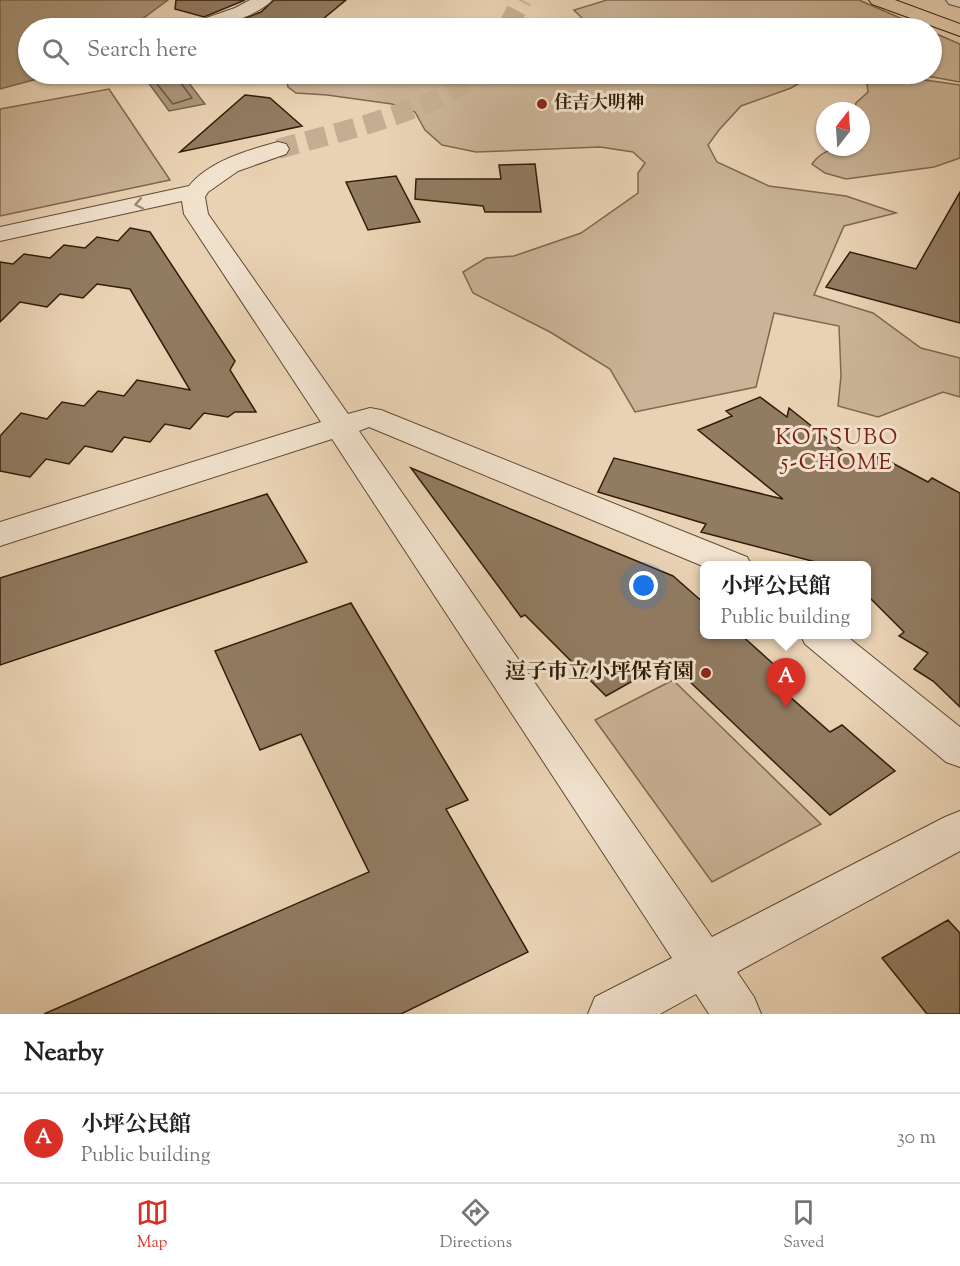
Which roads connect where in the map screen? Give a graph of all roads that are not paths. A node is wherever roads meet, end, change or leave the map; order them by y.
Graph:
1 (263, 0) edge
2 (879, 0) edge
3 (955, 0) edge
4 (960, 2) edge
5 (224, 18) edge
6 (928, 18) edge
7 (942, 23) edge
8 (960, 30) edge
9 (278, 149) tunnel mouth
10 (196, 191) junction
11 (0, 234) edge
12 (340, 428) junction
13 (0, 534) edge
14 (723, 561) edge
15 (824, 639) edge
16 (960, 750) edge
17 (960, 830) edge
18 (704, 965) junction
19 (612, 1014) edge
20 (736, 1014) edge

1 - 5 street
2 - 6 highway
3 - 4 street
7 - 8 highway
9 - 10 street
10 -> 11 street
10 - 12 street
12 - 13 street
12 - 14 street
12 - 18 street
15 - 16 street
17 - 18 street
18 - 19 street
18 - 20 street

